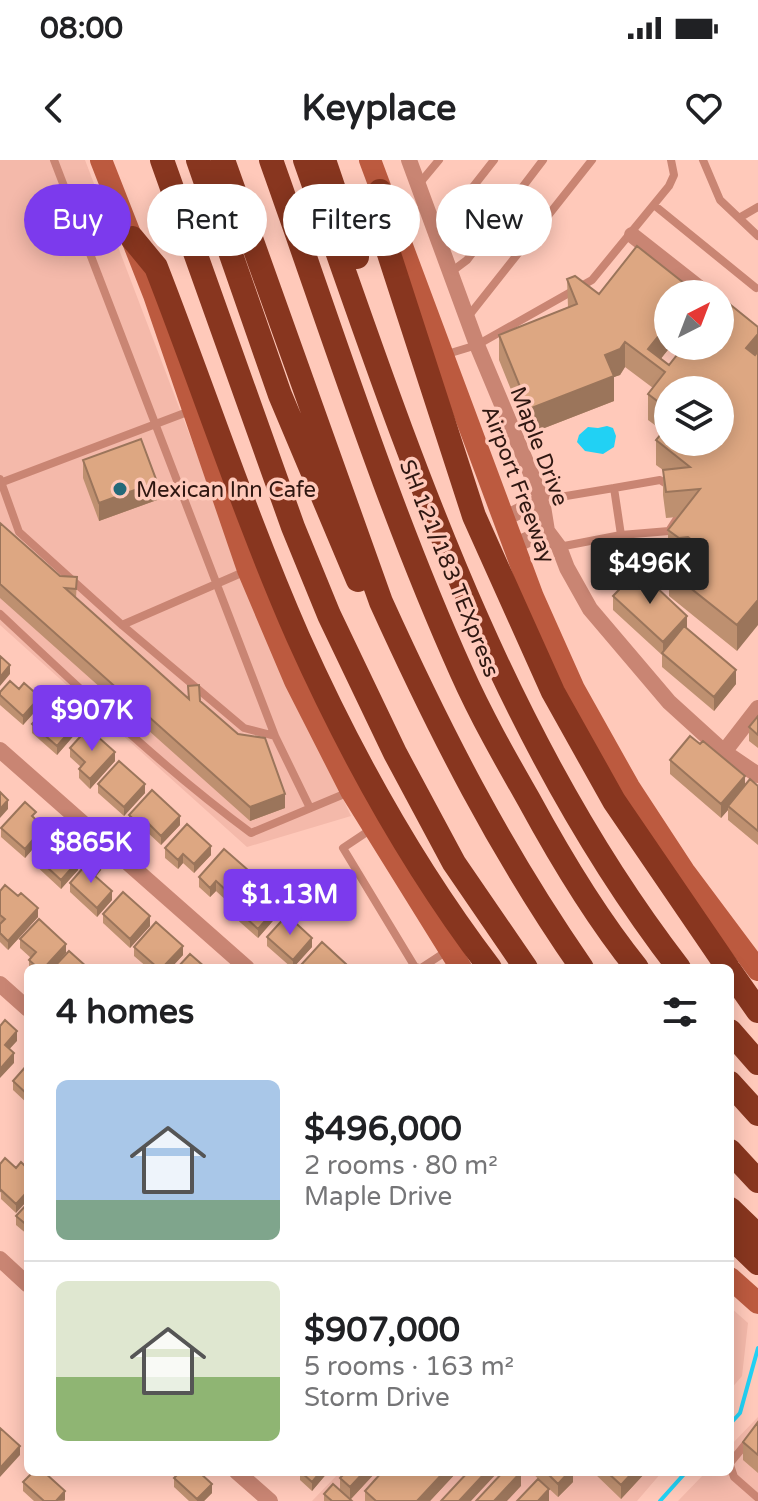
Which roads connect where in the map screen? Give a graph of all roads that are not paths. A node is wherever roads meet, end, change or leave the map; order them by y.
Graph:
1 (54, 160) edge
2 (101, 160) edge
3 (162, 160) edge
4 (198, 160) edge
5 (223, 160) edge
6 (271, 160) edge
7 (305, 160) edge
8 (324, 160) edge
9 (370, 160) edge
10 (409, 160) edge
11 (439, 160) edge
12 (494, 160) edge
13 (543, 160) edge
14 (592, 160) edge
15 (671, 160) edge
16 (703, 160) edge
17 (378, 184) edge
18 (419, 184) edge
19 (420, 184) edge
20 (475, 184) edge
21 (420, 188) edge
22 (654, 205) junction
23 (758, 207) edge
24 (739, 218) junction
25 (436, 234) edge
26 (632, 235) junction
27 (758, 236) edge
28 (132, 238) junction
29 (390, 256) edge
30 (405, 256) edge
31 (444, 256) edge
32 (450, 273) junction
33 (689, 280) edge
34 (756, 288) edge
35 (467, 318) junction
36 (477, 345) junction
37 (443, 356) junction
38 (385, 387) junction
39 (193, 410) junction
40 (157, 424) junction
41 (0, 481) edge
42 (614, 488) junction
43 (676, 494) edge
44 (542, 500) junction
45 (678, 517) edge
46 (505, 518) junction
47 (547, 531) junction
48 (621, 535) junction
49 (515, 545) junction
50 (559, 547) junction
51 (248, 570) junction
52 (217, 584) junction
53 (0, 614) edge
54 (122, 625) junction
55 (408, 663) junction
56 (758, 708) edge
57 (275, 736) junction
58 (0, 750) edge
59 (724, 752) junction
60 (758, 775) edge
61 (351, 791) junction
62 (310, 808) junction
63 (373, 828) junction
64 (454, 959) edge
65 (242, 964) edge
66 (413, 964) edge
67 (487, 964) edge
68 (523, 964) edge
69 (579, 964) edge
70 (634, 964) edge
71 (676, 964) edge
72 (725, 964) edge
73 (758, 970) edge
74 (734, 977) edge
75 (0, 984) edge
76 (24, 1005) edge
77 (758, 1011) edge
78 (734, 1036) edge
79 (758, 1063) edge
80 (734, 1087) edge
81 (758, 1114) edge
82 (734, 1155) edge
83 (758, 1181) edge
84 (734, 1213) edge
85 (758, 1236) edge
86 (734, 1240) edge
87 (0, 1259) edge
88 (758, 1263) edge
89 (24, 1281) edge
90 (734, 1282) edge
91 (758, 1303) edge
92 (758, 1429) edge
93 (734, 1459) edge
94 (242, 1476) edge
95 (734, 1476) edge
96 (758, 1498) edge
97 (270, 1501) edge

1 - 40 lane
2 - 28 main road
3 - 68 highway
4 - 55 highway
5 - 55 highway
6 - 70 highway, SH 121/183 TEXpress
7 - 38 highway
8 - 38 highway
9 - 17 main road, Airport Freeway
10 - 18 street, Maple Drive
11 - 19 lane
12 - 20 lane
13 - 32 lane
14 - 35 lane
15 - 22 lane
16 - 24 lane
21 - 25 street, Maple Drive
22 - 26 lane
22 - 34 lane
23 - 24 lane
24 - 27 lane
26 - 33 street
26 - 36 lane
28 - 39 main road
28 - 67 highway
29 - 72 highway
30 - 37 main road, Airport Freeway
31 - 32 street, Maple Drive
32 - 35 street, Maple Drive
35 - 36 street, Maple Drive
36 - 37 lane
36 - 44 street, Maple Drive
37 - 46 main road, Airport Freeway
38 - 71 highway
39 - 40 lane
39 - 51 main road
40 - 41 lane
40 - 52 lane
41 - 54 lane
42 - 43 lane
42 - 44 lane
42 - 48 lane
44 - 46 street
44 - 47 street, Maple Drive
45 - 48 lane
46 - 49 main road, Airport Freeway
47 - 49 street
47 - 50 street, Maple Drive
48 - 50 lane
49 - 73 main road, Airport Freeway
50 - 59 street, Maple Drive
51 - 52 lane
51 - 61 main road
52 - 54 lane
52 - 57 lane
53 - 62 lane
54 - 57 lane
55 - 69 highway
56 - 59 street
57 - 62 lane
58 - 65 street
59 - 60 street, Maple Drive
61 - 62 lane
61 - 63 main road
63 - 64 main road
63 - 66 lane
74 - 77 highway
75 - 76 street
78 - 79 highway
80 - 81 highway
82 - 83 highway
84 - 85 highway
86 - 88 highway
87 - 89 street
90 - 91 main road
92 - 93 lane
94 - 97 street
95 - 96 lane

